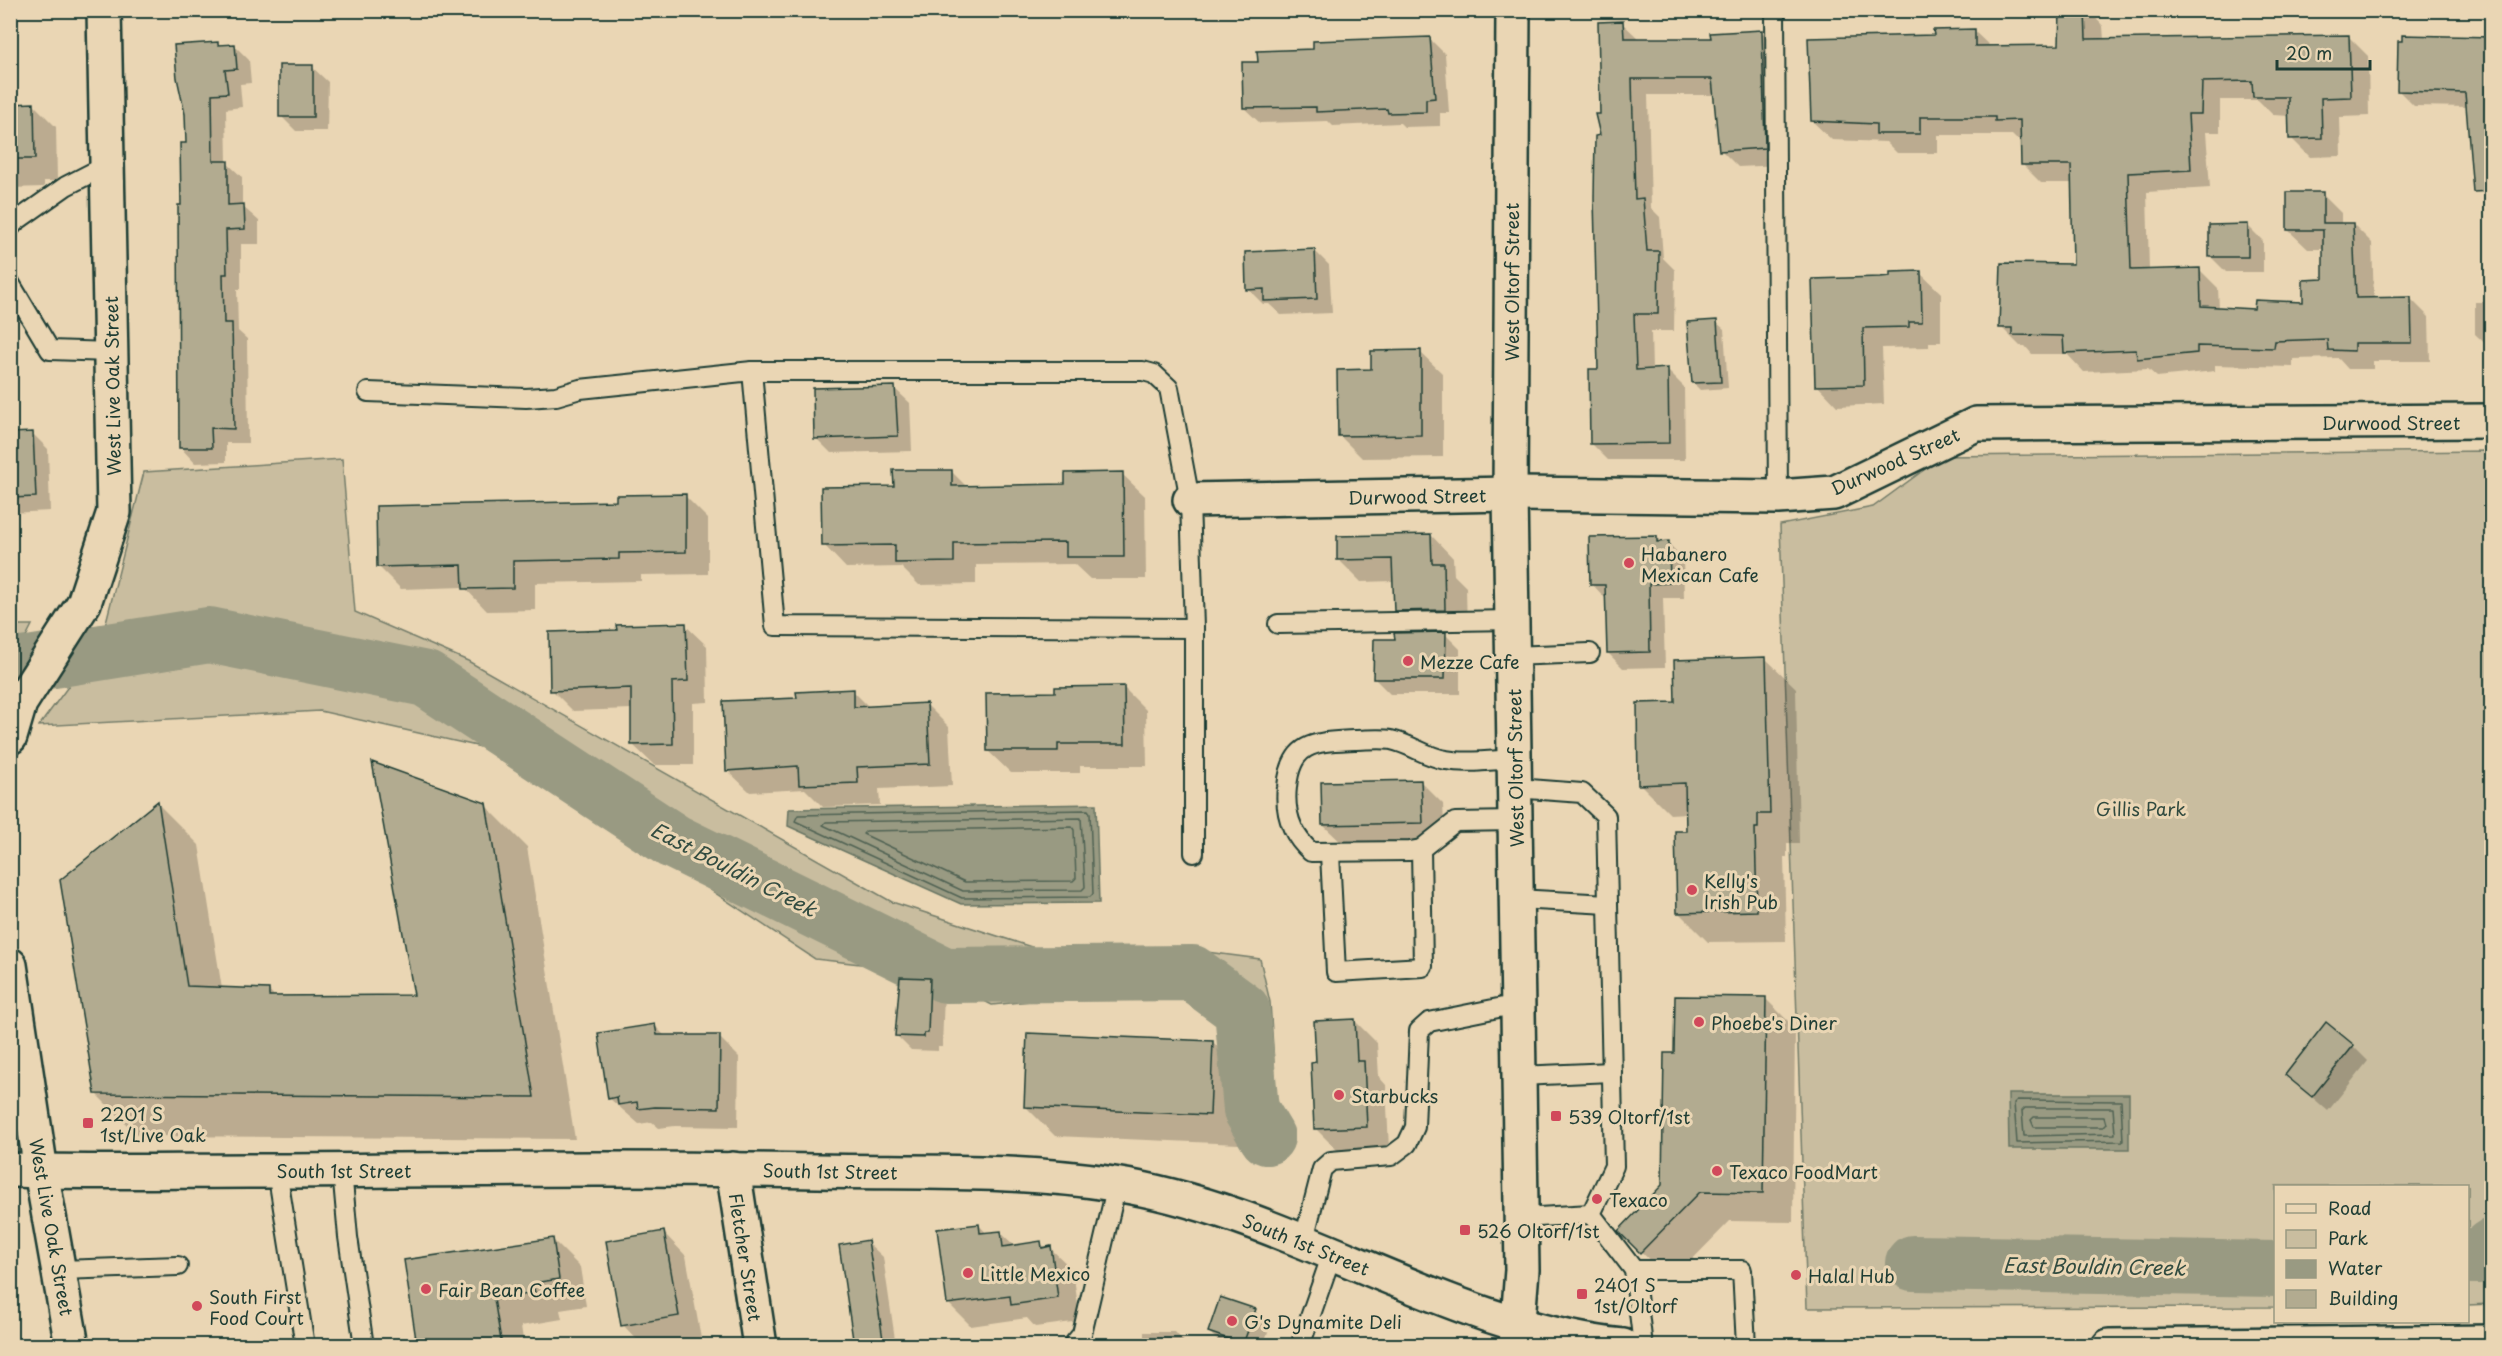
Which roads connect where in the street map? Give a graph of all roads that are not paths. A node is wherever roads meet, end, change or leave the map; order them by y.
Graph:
1 (104, 10) edge
2 (1513, 10) edge
3 (1775, 10) edge
4 (107, 165) junction
5 (10, 228) edge
6 (10, 284) edge
7 (111, 352) junction
8 (752, 371) junction
9 (368, 392) dead end
10 (2492, 422) edge
11 (1510, 494) junction
12 (1778, 497) junction
13 (1190, 500) junction
14 (1512, 620) junction
15 (1278, 624) dead end
16 (1194, 628) junction
17 (1590, 653) dead end
18 (1513, 656) junction
19 (10, 737) edge
20 (1515, 774) junction
21 (1515, 821) junction
22 (1421, 849) junction
23 (1194, 853) dead end
24 (1330, 854) junction
25 (1516, 899) junction
26 (1608, 904) junction
27 (10, 965) edge
28 (1518, 1004) junction
29 (1612, 1072) junction
30 (1519, 1076) junction
31 (733, 1169) junction
32 (342, 1170) junction
33 (26, 1171) edge
34 (277, 1171) junction
35 (1118, 1184) junction
36 (1591, 1214) junction
37 (1521, 1222) junction
38 (1317, 1248) junction
39 (178, 1266) dead end
40 (60, 1270) junction
41 (1634, 1270) junction
42 (1517, 1335) edge
43 (2492, 1342) edge
44 (72, 1346) edge
45 (305, 1346) edge
46 (364, 1346) edge
47 (760, 1346) edge
48 (1072, 1346) edge
49 (1300, 1346) edge
50 (1623, 1346) edge
51 (1642, 1346) edge
52 (1746, 1346) edge
53 (2109, 1346) edge

1 - 4 main road, West Live Oak Street
2 - 11 main road, West Oltorf Street
3 - 12 lane
4 - 5 lane
4 - 7 main road, West Live Oak Street
6 - 7 lane
7 - 19 main road, West Live Oak Street
8 - 9 lane
8 - 13 lane
8 - 16 lane
10 - 12 main road, Durwood Street
11 - 12 main road, Durwood Street
11 - 13 main road, Durwood Street
11 - 14 main road, West Oltorf Street
13 - 16 lane
14 - 15 lane
14 - 18 main road, West Oltorf Street
16 - 23 lane
17 - 18 lane
18 - 20 main road, West Oltorf Street
20 - 21 main road, West Oltorf Street
20 - 24 lane
20 - 26 lane
21 - 22 lane
21 - 25 main road, West Oltorf Street
22 - 24 lane
22 - 24 lane
25 - 26 lane
25 - 28 main road, West Oltorf Street
26 - 29 lane
27 - 33 main road, West Live Oak Street
28 - 30 main road, West Oltorf Street
28 - 38 lane
29 - 30 lane
29 - 36 lane
30 - 37 main road, West Oltorf Street
31 - 32 main road, South 1st Street
31 - 35 main road, South 1st Street
31 - 47 main road, Fletcher Street
32 - 34 main road, South 1st Street
32 - 46 lane
33 - 34 main road, South 1st Street
33 - 40 main road, West Live Oak Street
34 - 45 lane
35 - 38 main road, South 1st Street
35 - 48 lane
36 - 37 lane
36 - 41 lane
37 - 42 main road, West Oltorf Street
38 - 42 main road, South 1st Street
38 - 49 lane
39 - 40 lane
40 - 44 main road, West Live Oak Street
41 - 51 lane
41 - 52 lane
42 - 50 main road, South 1st Street
43 - 53 main road

